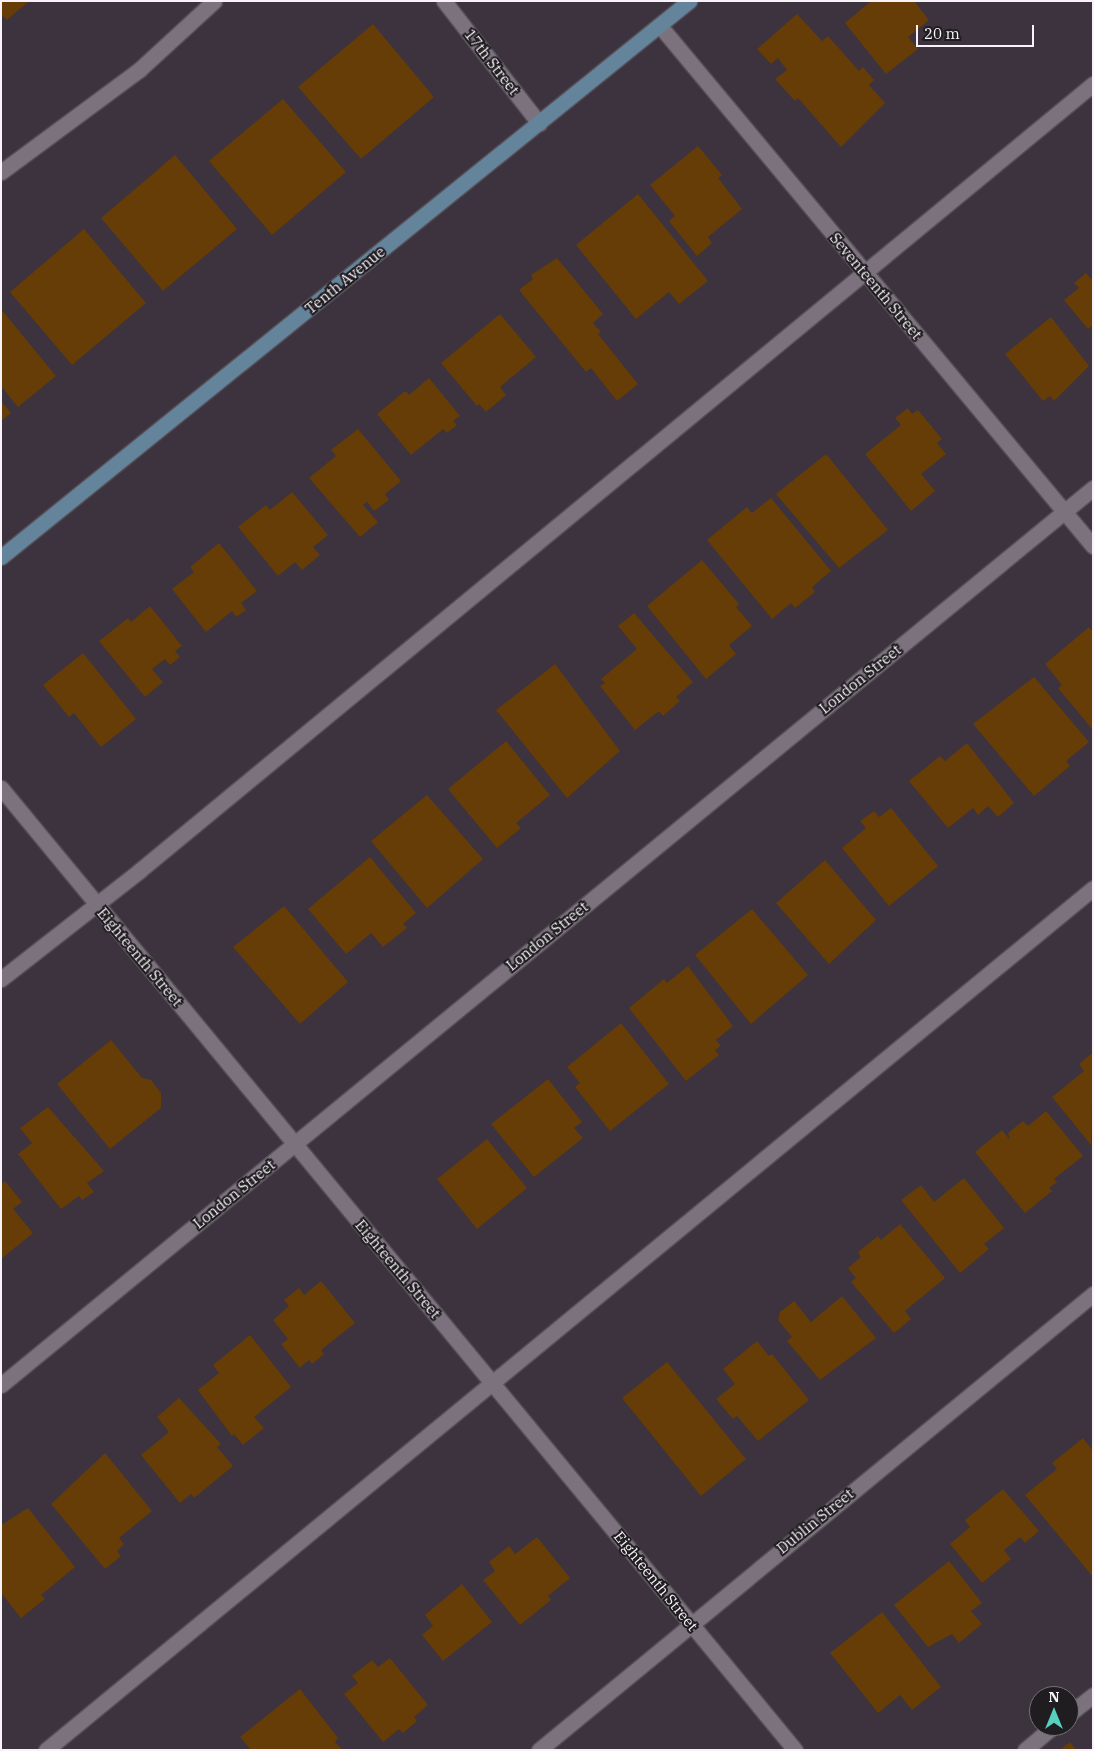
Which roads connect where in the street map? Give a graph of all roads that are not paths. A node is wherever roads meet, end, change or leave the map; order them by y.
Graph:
1 (214, 1) edge
2 (444, 1) edge
3 (689, 1) edge
4 (660, 26) junction
5 (1093, 84) edge
6 (539, 123) junction
7 (1, 172) edge
8 (864, 271) junction
9 (1093, 488) edge
10 (1064, 511) junction
11 (1093, 546) edge
12 (1, 557) edge
13 (1, 788) edge
14 (1093, 888) edge
15 (96, 903) junction
16 (1, 979) edge
17 (295, 1144) junction
18 (1093, 1294) edge
19 (492, 1382) junction
20 (1, 1385) edge
21 (691, 1624) junction
22 (1093, 1695) edge
23 (1079, 1706) edge
24 (1042, 1736) edge
25 (46, 1750) edge
26 (538, 1750) edge
27 (795, 1750) edge
28 (1025, 1750) edge

1 - 7 street
2 - 6 street, 17th Street
3 - 4 main road, Tenth Avenue
4 - 6 main road, Tenth Avenue
4 - 8 street, Seventeenth Street
5 - 8 street
6 - 12 main road, Tenth Avenue
8 - 10 street, Seventeenth Street
8 - 15 street
9 - 10 street, London Street
10 - 11 street, Seventeenth Street
10 - 17 street, London Street
13 - 15 street, Eighteenth Street
14 - 19 street
15 - 16 street
15 - 17 street, Eighteenth Street
17 - 19 street, Eighteenth Street
17 - 20 street, London Street
18 - 21 street, Dublin Street
19 - 21 street, Eighteenth Street
19 - 25 street
21 - 26 street, Dublin Street
21 - 27 street, Eighteenth Street
22 - 23 street
24 - 28 street

